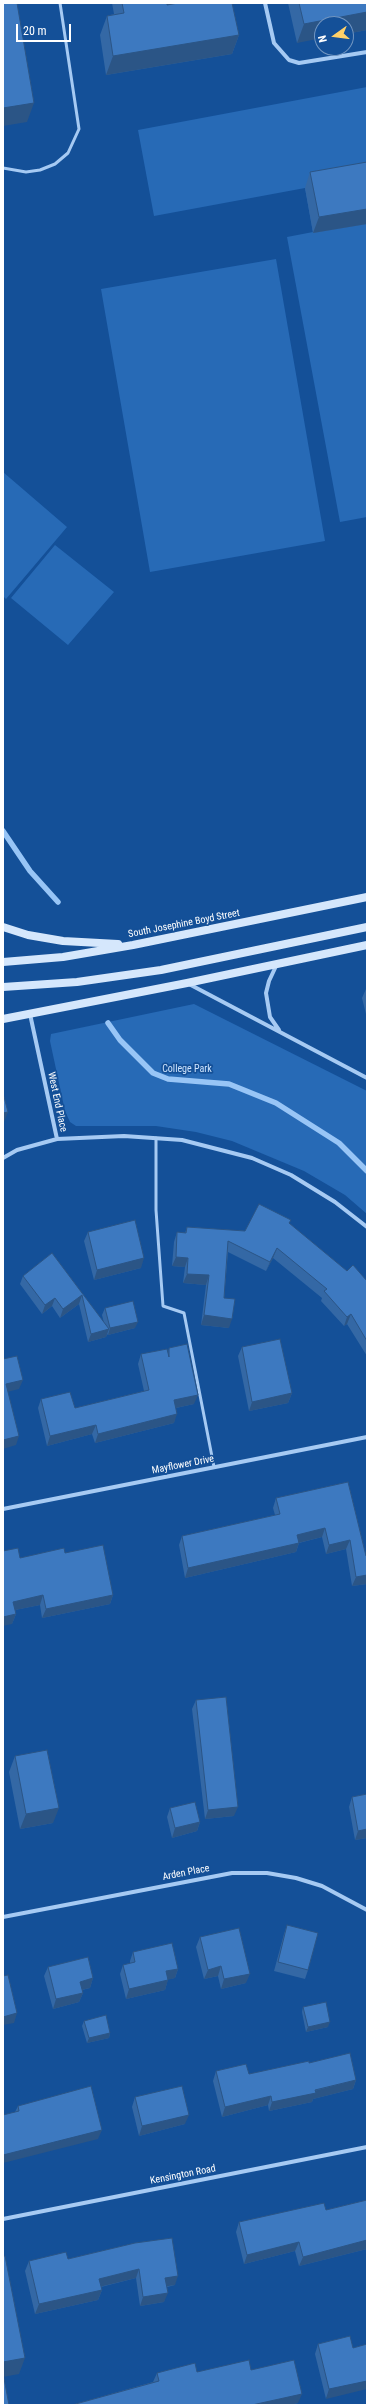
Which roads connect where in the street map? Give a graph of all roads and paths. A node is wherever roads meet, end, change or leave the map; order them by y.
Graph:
1 (60, 3) edge
2 (265, 3) edge
3 (367, 52) edge
4 (3, 168) edge
5 (367, 898) edge
6 (3, 927) edge
7 (367, 928) edge
8 (367, 944) edge
9 (133, 945) junction
10 (3, 962) edge
11 (277, 964) junction
12 (187, 983) junction
13 (3, 987) edge
14 (30, 1013) junction
15 (3, 1019) edge
16 (279, 1031) junction
17 (367, 1078) edge
18 (156, 1137) junction
19 (57, 1139) junction
20 (3, 1158) edge
21 (367, 1227) edge
22 (367, 1438) edge
23 (214, 1467) junction
24 (3, 1508) edge
25 (367, 1910) edge
26 (3, 1917) edge
27 (367, 2147) edge
28 (3, 2219) edge

1 - 4 lane
2 - 3 street
5 - 9 main road, South Josephine Boyd Street
6 - 9 main road
7 - 13 main road
8 - 11 main road
9 - 10 main road, South Josephine Boyd Street
11 - 12 main road
11 - 16 street
12 - 14 main road
12 - 16 street
14 - 15 main road
14 - 19 street, West End Place
16 - 17 street
18 - 19 street
18 - 21 street
18 - 23 lane
19 - 20 street, West End Place
22 - 23 street, Mayflower Drive
23 - 24 street, Mayflower Drive
25 - 26 street, Arden Place
27 - 28 street, Kensington Road

